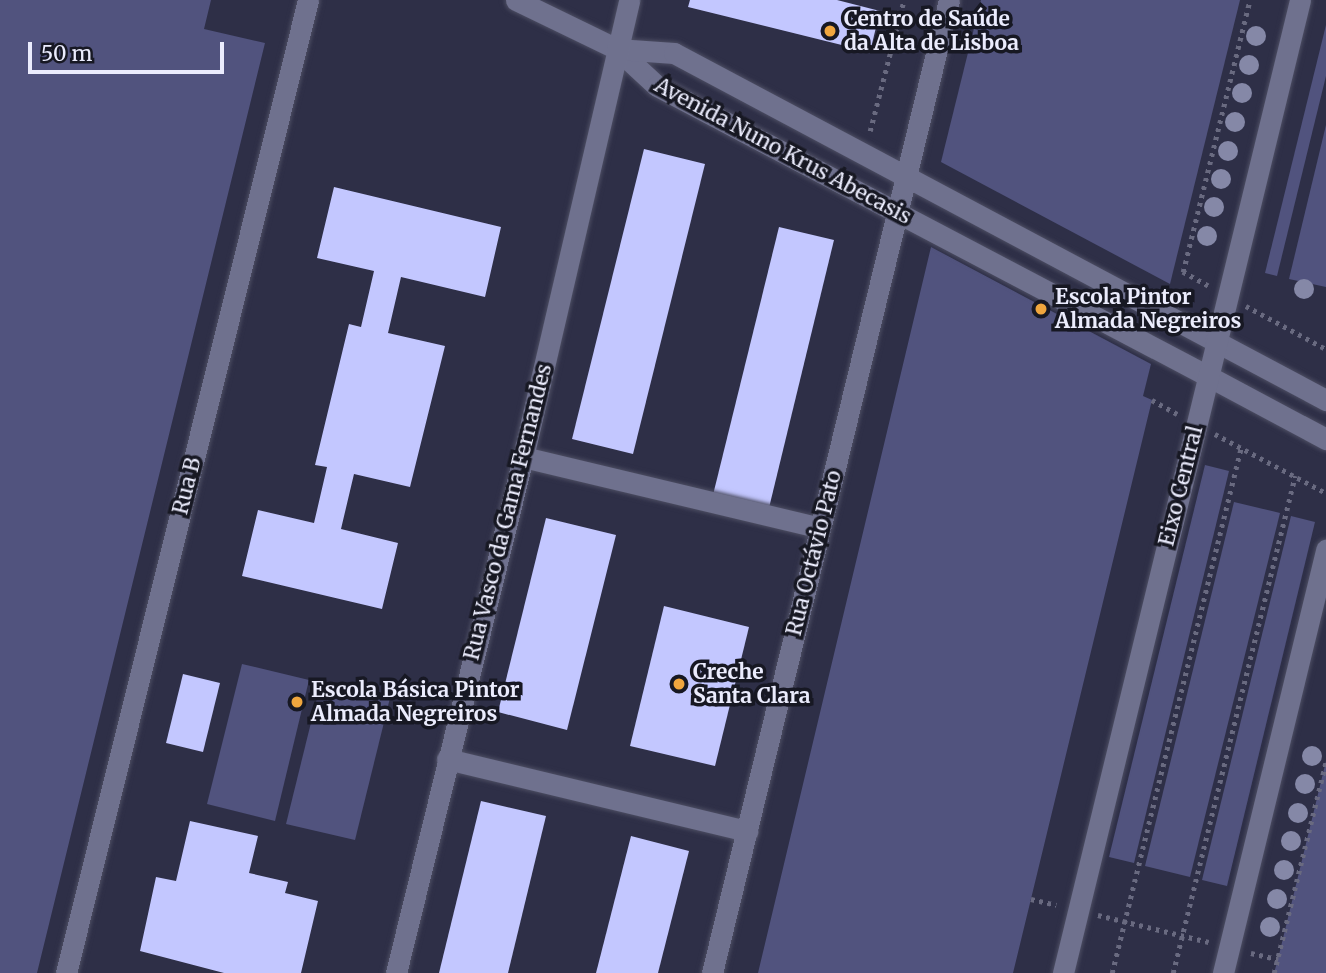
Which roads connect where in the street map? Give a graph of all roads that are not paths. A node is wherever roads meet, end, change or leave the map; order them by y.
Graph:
1 (308, 0) edge
2 (516, 0) edge
3 (629, 0) edge
4 (949, 0) edge
5 (1300, 0) edge
6 (617, 49) junction
7 (907, 173) junction
8 (897, 214) junction
9 (1215, 341) junction
10 (1208, 376) junction
11 (1326, 400) edge
12 (1326, 439) edge
13 (523, 457) junction
14 (820, 528) junction
15 (1326, 549) edge
16 (447, 759) junction
17 (747, 831) junction
18 (66, 973) edge
19 (396, 973) edge
20 (712, 973) edge
21 (1063, 973) edge
22 (1223, 973) edge

1 - 18 street, Rua B
2 - 6 street
3 - 6 street, Rua Vasco da Gama Fernandes
4 - 7 street, Rua Octávio Pato
5 - 9 street, Eixo Central
6 - 7 street, Avenida Nuno Krus Abecasis
6 - 8 street, Avenida Nuno Krus Abecasis
6 - 13 street, Rua Vasco da Gama Fernandes
7 - 8 street, Rua Octávio Pato
7 - 9 street, Avenida Nuno Krus Abecasis
8 - 10 street, Avenida Nuno Krus Abecasis
8 - 14 street, Rua Octávio Pato
9 - 10 street, Eixo Central
9 - 11 street, Avenida Nuno Krus Abecasis
10 - 12 street, Avenida Nuno Krus Abecasis
10 - 21 street, Eixo Central
13 - 14 street
13 - 16 street, Rua Vasco da Gama Fernandes
14 - 17 street, Rua Octávio Pato
15 - 22 street
16 - 17 street
16 - 19 street, Rua Vasco da Gama Fernandes
17 - 20 street, Rua Octávio Pato

